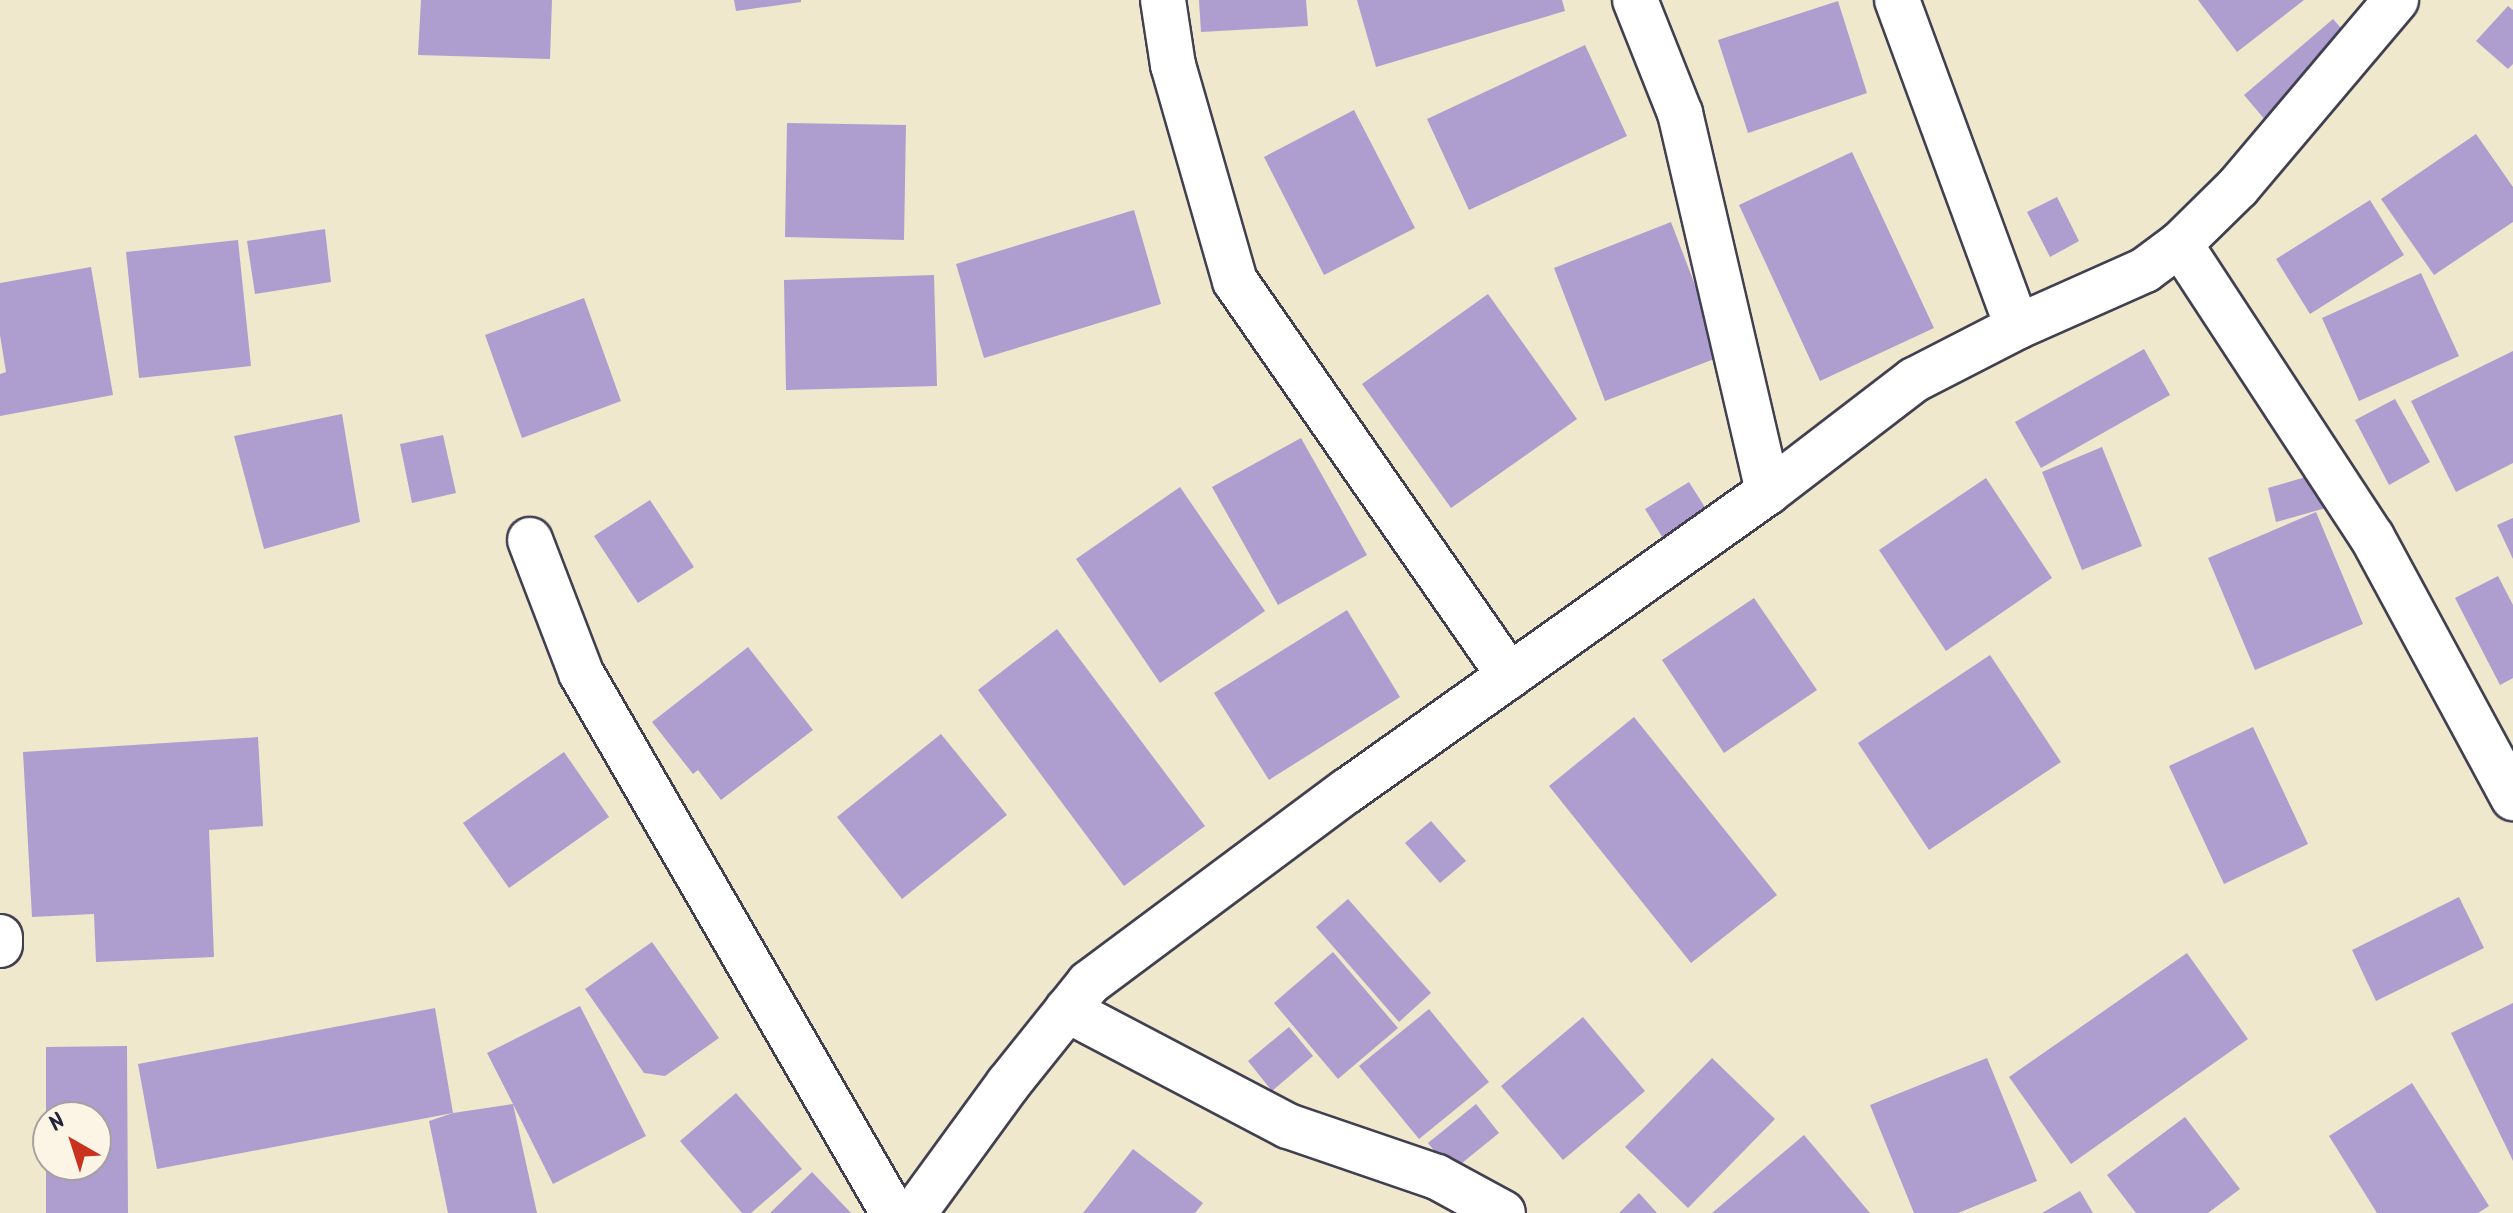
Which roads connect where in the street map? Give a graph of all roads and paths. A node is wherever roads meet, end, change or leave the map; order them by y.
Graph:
1 (1163, 0) edge
2 (1635, 0) edge
3 (1897, 0) edge
4 (2396, 0) edge
5 (2180, 244) junction
6 (2017, 327) junction
7 (1768, 492) junction
8 (530, 540) dead end
9 (1510, 676) junction
10 (2513, 798) edge
11 (0, 937) edge
12 (0, 945) edge
13 (1067, 1010) junction
14 (893, 1213) edge
15 (914, 1213) edge
16 (1503, 1213) edge

1 - 9 street
2 - 7 street
3 - 6 street
4 - 5 street
5 - 6 street
5 - 10 street
6 - 7 street
7 - 9 street
8 - 14 street
9 - 13 street
11 - 12 street
13 - 15 street
13 - 16 street

